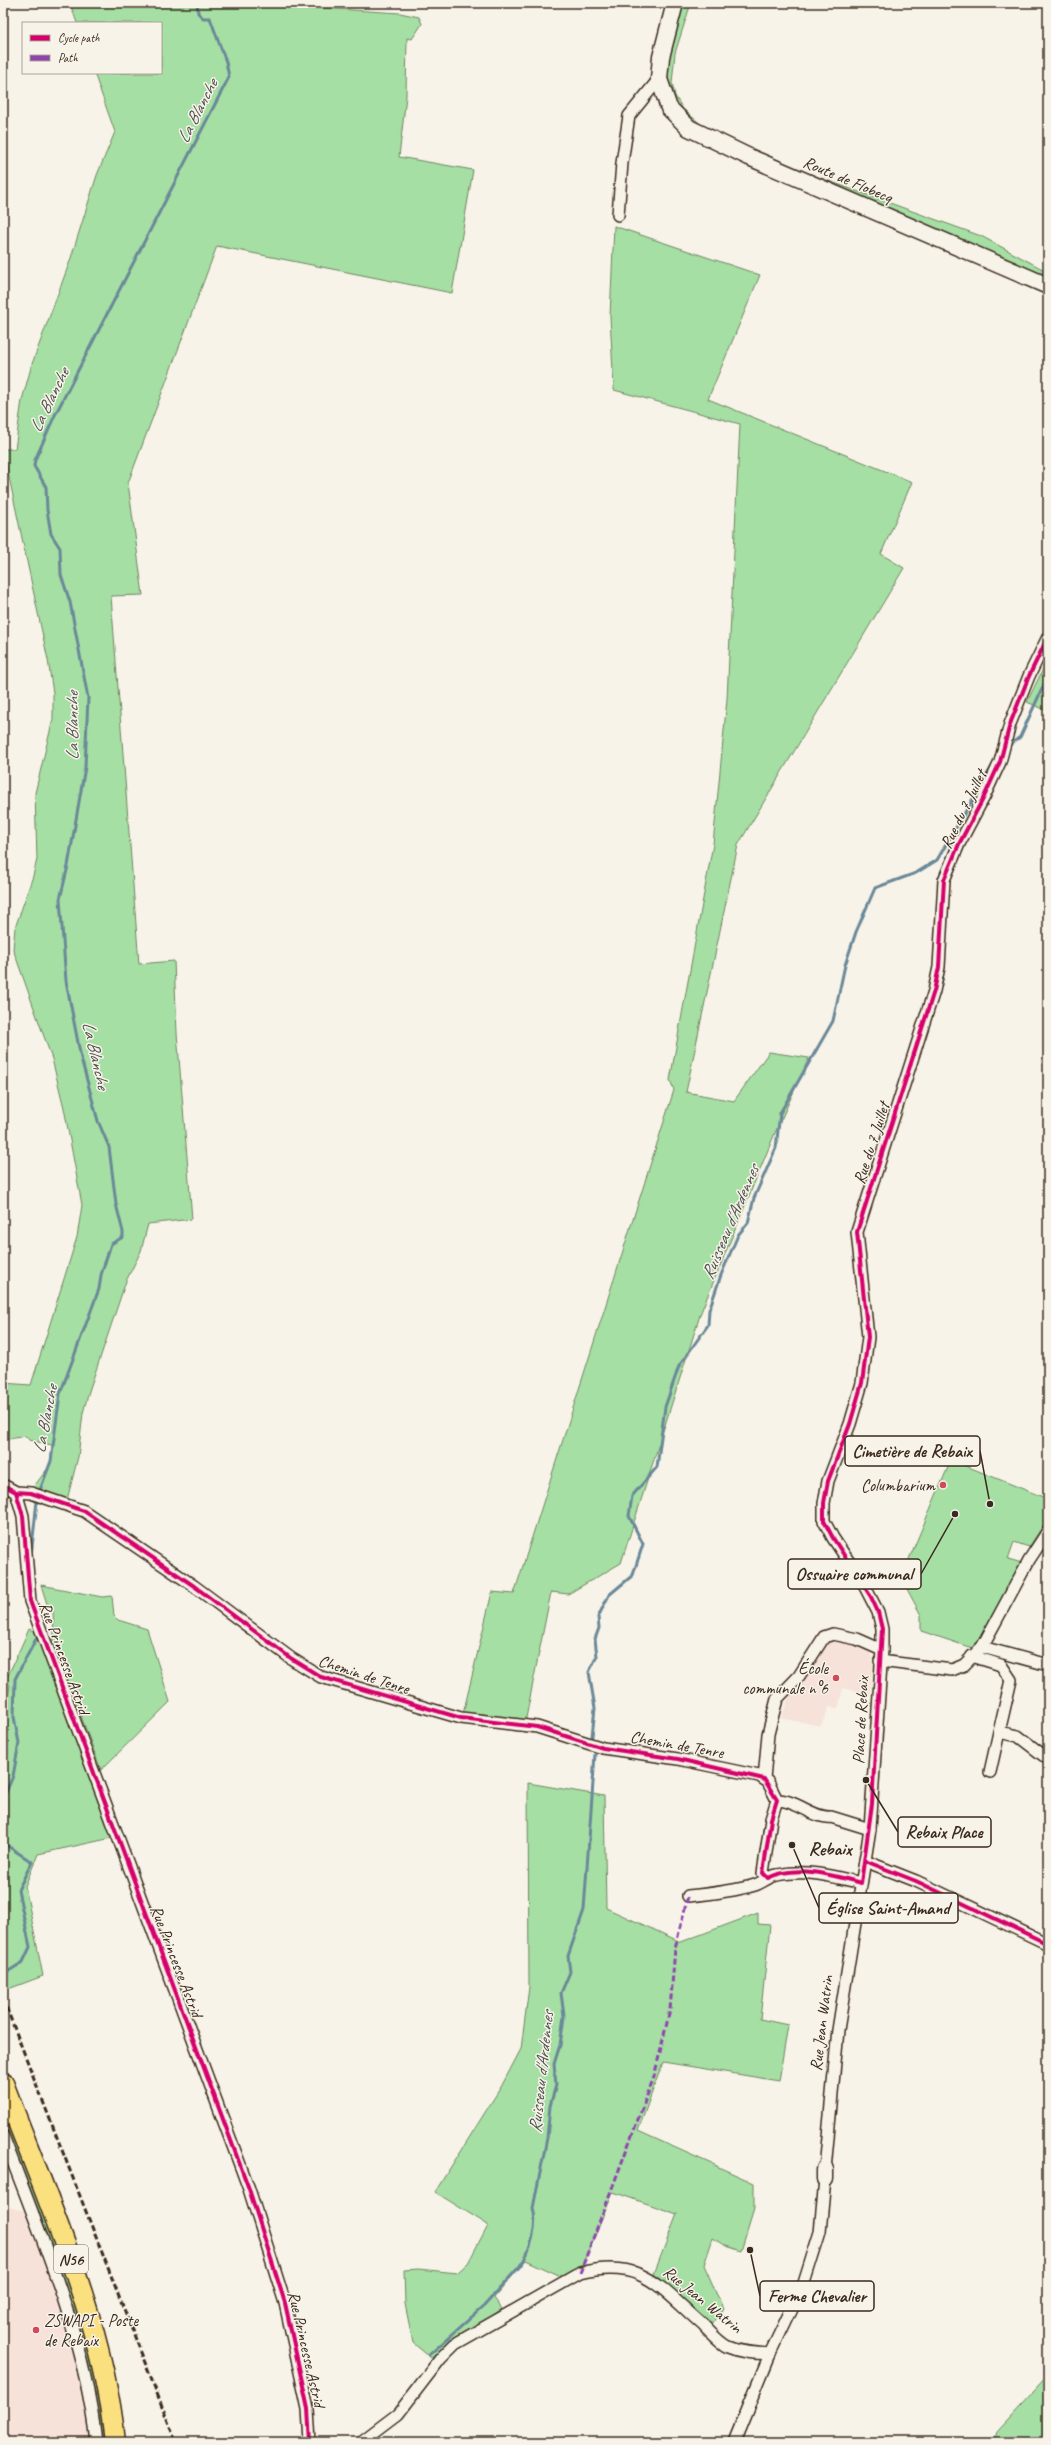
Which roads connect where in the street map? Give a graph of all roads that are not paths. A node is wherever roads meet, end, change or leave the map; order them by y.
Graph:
1 (675, 3) edge
2 (660, 79) junction
3 (618, 215) dead end
4 (1048, 286) edge
5 (1048, 637) edge
6 (3, 1485) edge
7 (16, 1492) junction
8 (1048, 1531) edge
9 (982, 1647) junction
10 (882, 1650) junction
11 (972, 1656) junction
12 (880, 1661) junction
13 (1048, 1665) edge
14 (999, 1732) junction
15 (1048, 1758) edge
16 (990, 1772) dead end
17 (764, 1779) junction
18 (776, 1800) junction
19 (870, 1829) junction
20 (865, 1861) junction
21 (768, 1878) junction
22 (862, 1883) junction
23 (688, 1896) dead end
24 (1048, 1944) edge
25 (3, 2084) edge
26 (3, 2136) edge
27 (770, 2354) junction
28 (96, 2442) edge
29 (115, 2442) edge
30 (310, 2442) edge
31 (361, 2442) edge
32 (734, 2442) edge

1 - 2 street, Route de Flobecq
2 - 3 street
2 - 4 street, Route de Flobecq
5 - 10 street, Rue du 7 Juillet
6 - 7 street, Chemin de Tenre
7 - 17 street, Chemin de Tenre
7 - 30 street, Rue Princesse Astrid
8 - 9 street
9 - 11 street
9 - 13 street
10 - 12 street, Rue du 7 Juillet
10 - 17 street
11 - 12 street
11 - 14 street
12 - 19 street, Place de Rebaix
14 - 15 street
14 - 16 street
17 - 18 street
18 - 19 street
18 - 21 street
19 - 20 street, Place de Rebaix
20 - 22 street, Place de Rebaix
20 - 24 street
21 - 22 street
21 - 23 street
22 - 27 street, Rue Jean Watrin
25 - 29 highway, N56
26 - 28 street
27 - 31 street, Rue Jean Watrin
27 - 32 street

